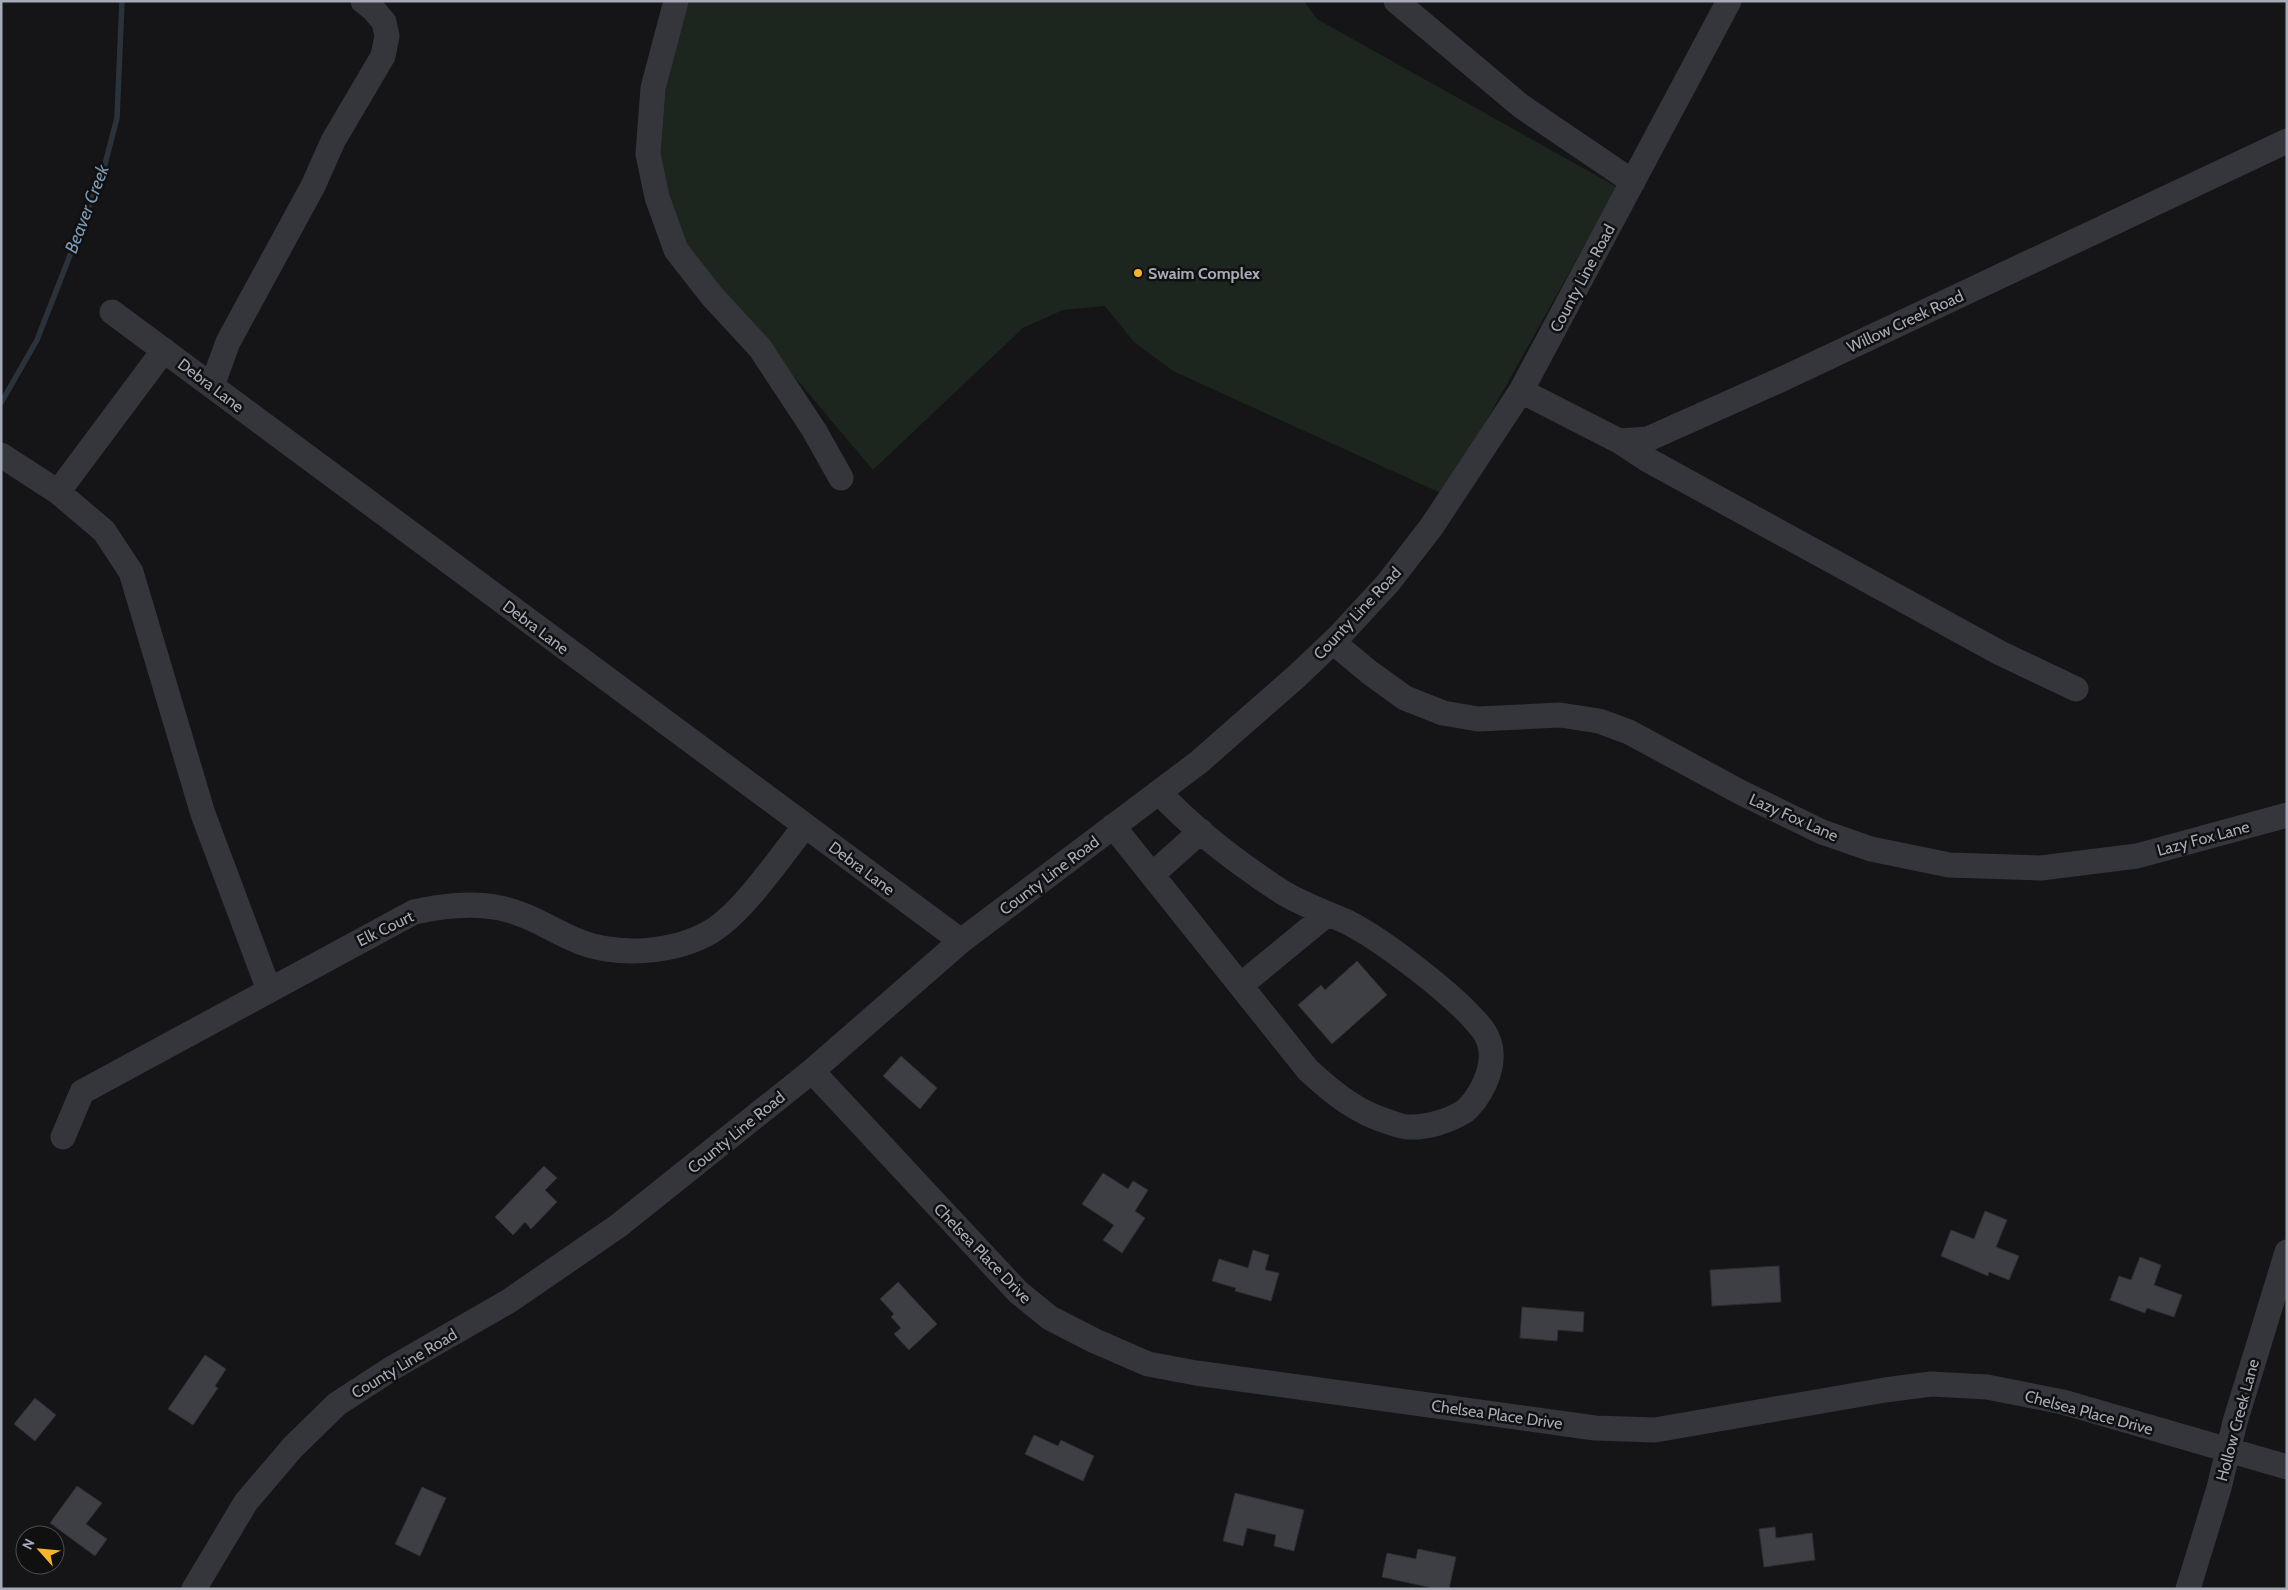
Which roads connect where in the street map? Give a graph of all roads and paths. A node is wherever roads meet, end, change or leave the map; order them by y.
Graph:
1 (363, 1) edge
2 (676, 1) edge
3 (1396, 1) edge
4 (1729, 1) edge
5 (2287, 141) edge
6 (1633, 182) junction
7 (112, 312) dead end
8 (164, 350) junction
9 (212, 386) junction
10 (1521, 391) junction
11 (1619, 441) junction
12 (1, 455) edge
13 (841, 478) dead end
14 (58, 492) junction
15 (1333, 642) junction
16 (2076, 689) dead end
17 (1159, 792) junction
18 (2287, 815) edge
19 (805, 826) junction
20 (1113, 826) junction
21 (1201, 831) junction
22 (1153, 874) junction
23 (1326, 914) junction
24 (961, 942) junction
25 (1241, 985) junction
26 (269, 990) junction
27 (812, 1071) junction
28 (63, 1137) dead end
29 (2287, 1252) edge
30 (2228, 1450) junction
31 (2287, 1467) edge
32 (194, 1589) edge
33 (2188, 1589) edge

1 - 9 street
2 - 13 street
3 - 6 street
4 - 6 street, County Line Road
5 - 11 street, Willow Creek Road
6 - 10 street, County Line Road
7 - 8 street, Debra Lane
8 - 9 street, Debra Lane
8 - 14 street
9 - 19 street, Debra Lane
10 - 11 street
10 - 15 street, County Line Road
11 - 16 street
12 - 14 street
14 - 26 street
15 - 17 street, County Line Road
15 - 18 street, Lazy Fox Lane
17 - 20 street, County Line Road
17 - 21 street
19 - 24 street, Debra Lane
19 - 26 street, Elk Court
20 - 22 street
20 - 24 street, County Line Road
21 - 22 street
21 - 23 street
22 - 25 street
23 - 25 street
23 - 25 street
24 - 27 street, County Line Road
26 - 28 street, Elk Court
27 - 30 street, Chelsea Place Drive
27 - 32 street, County Line Road
29 - 30 street, Hollow Creek Lane
30 - 31 street, Chelsea Place Drive
30 - 33 street, Hollow Creek Lane

